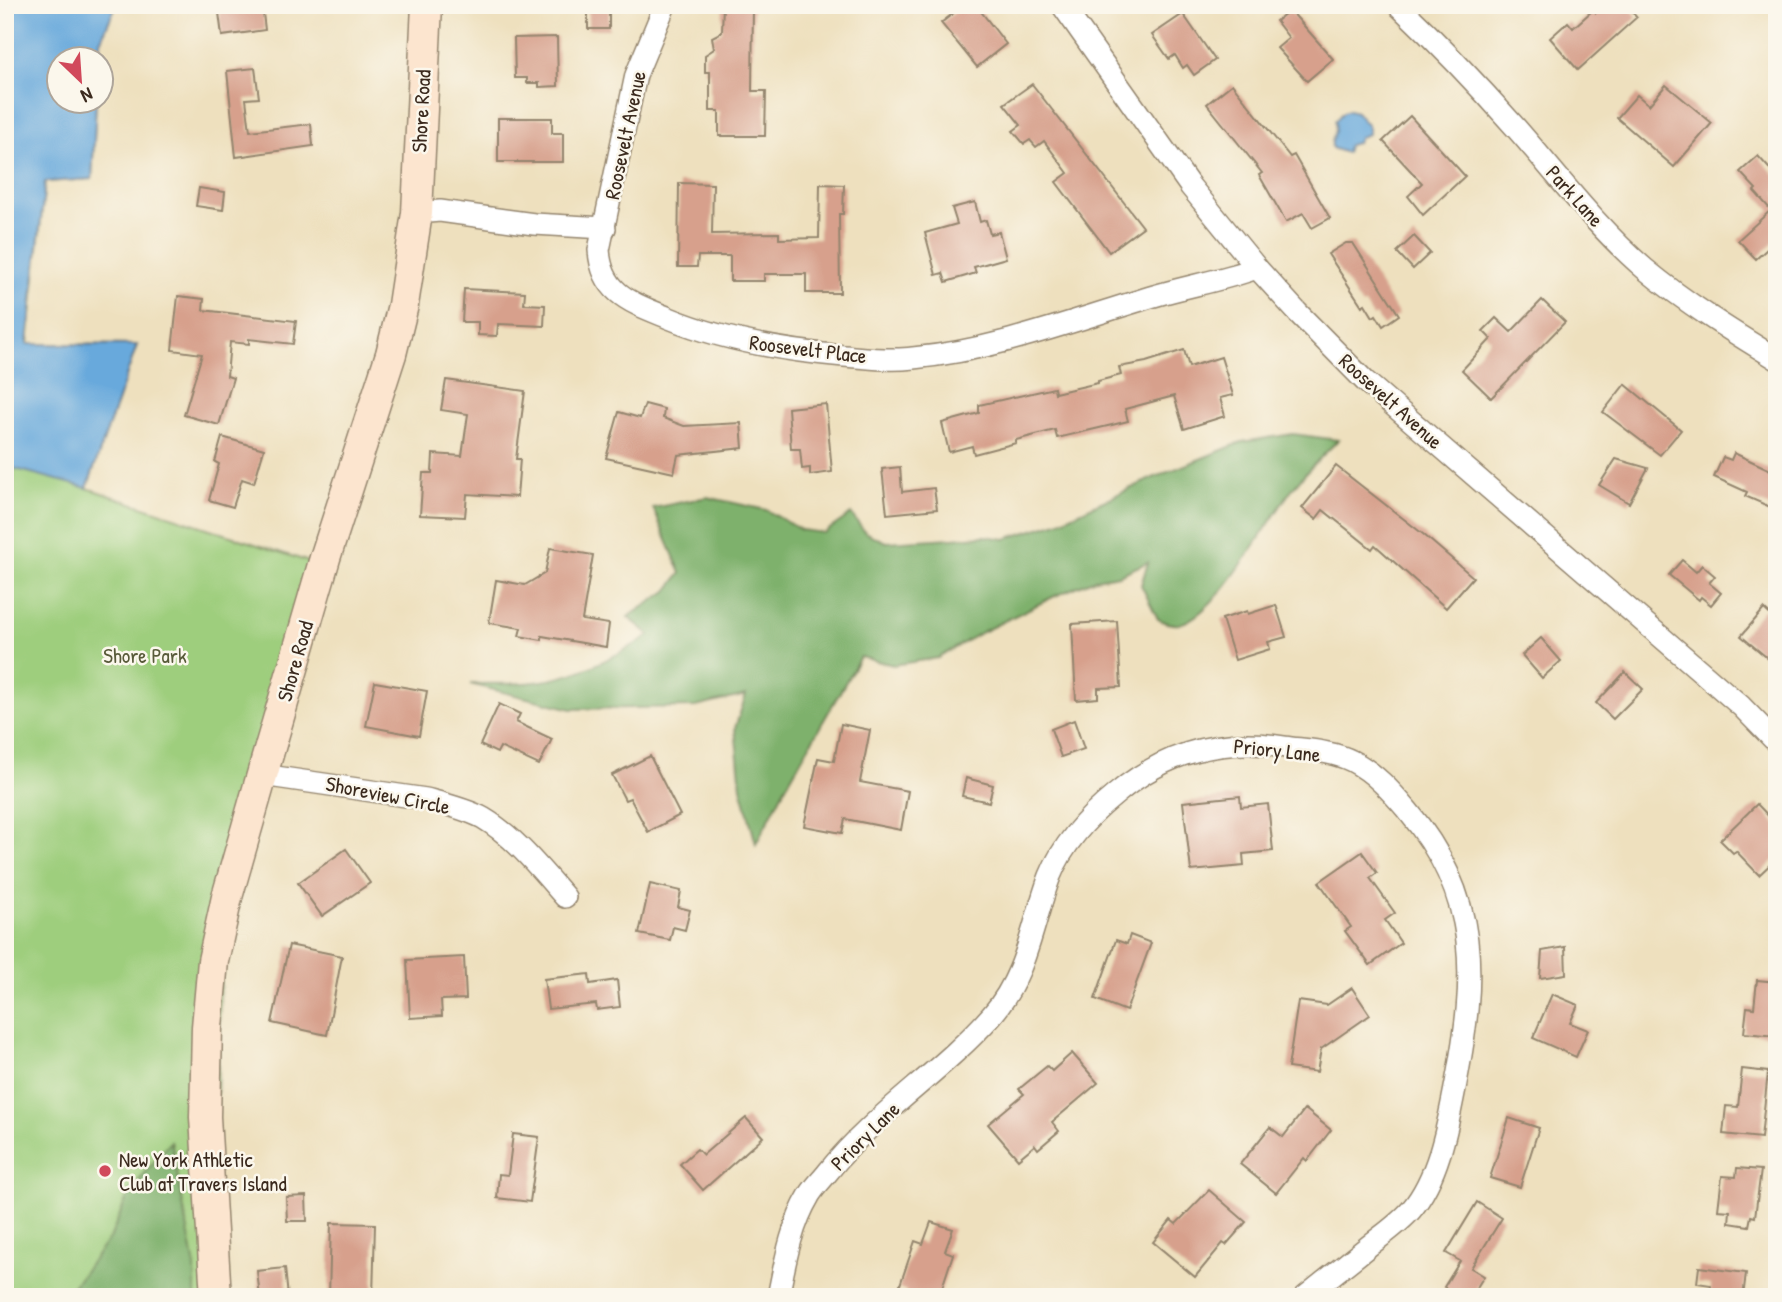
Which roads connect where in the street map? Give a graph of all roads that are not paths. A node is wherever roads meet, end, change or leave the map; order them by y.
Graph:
1 (665, 5) edge
2 (1062, 5) edge
3 (1398, 5) edge
4 (426, 18) edge
5 (417, 213) junction
6 (605, 228) junction
7 (1256, 268) junction
8 (1777, 359) edge
9 (1777, 743) edge
10 (262, 775) junction
11 (565, 897) dead end
12 (216, 1297) edge
13 (778, 1297) edge
14 (1305, 1297) edge

1 - 6 street, Roosevelt Avenue
2 - 7 street, Roosevelt Avenue
3 - 8 street, Park Lane
4 - 5 main road, Shore Road
5 - 6 street
5 - 10 main road, Shore Road
6 - 7 street, Roosevelt Place
7 - 9 street, Roosevelt Avenue
10 - 11 street, Shoreview Circle
10 - 12 main road, Shore Road
13 - 14 street, Priory Lane

